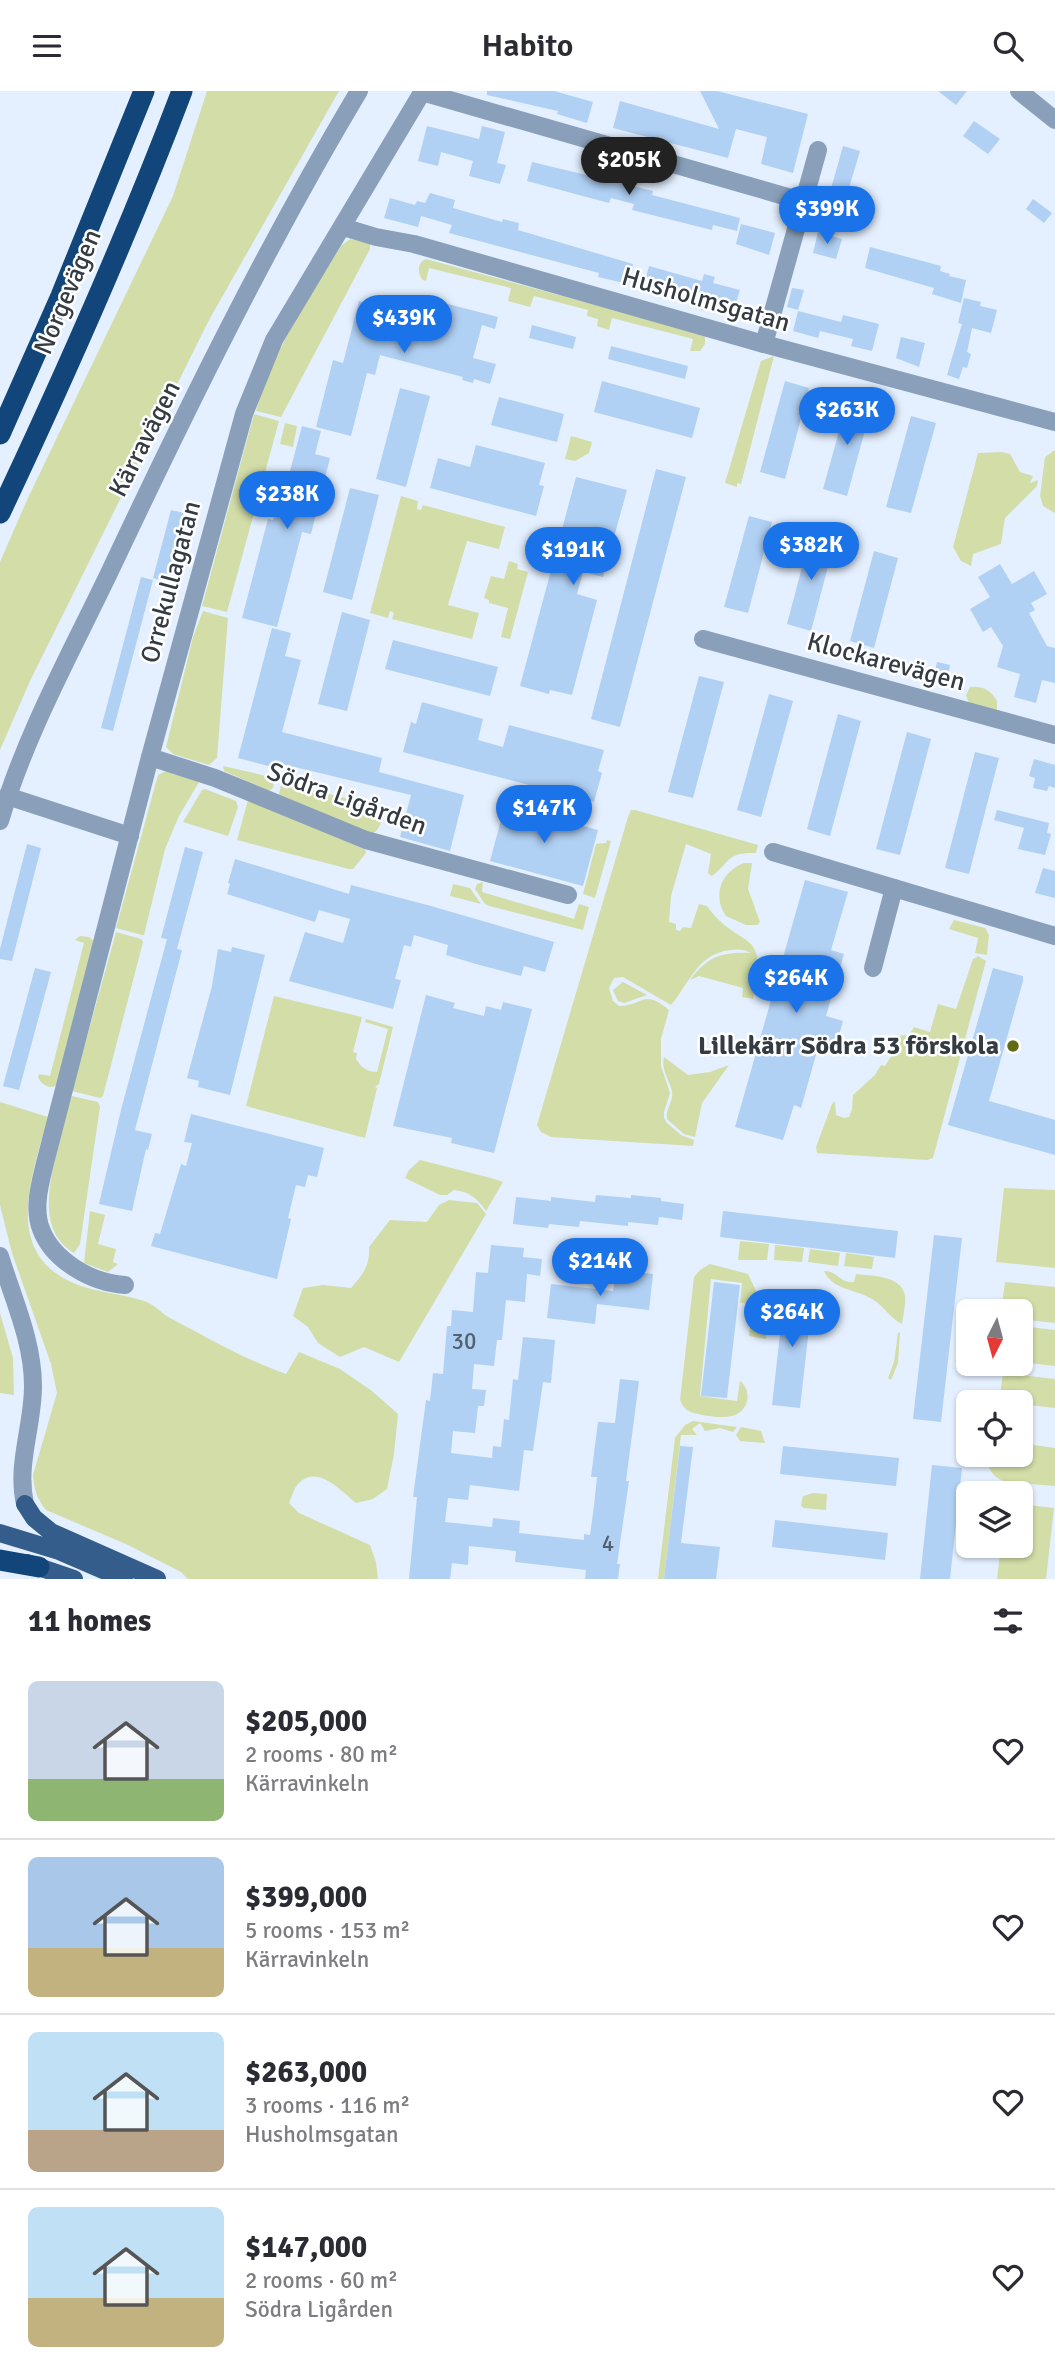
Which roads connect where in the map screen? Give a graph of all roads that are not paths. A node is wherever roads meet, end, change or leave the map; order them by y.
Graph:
1 (144, 91) edge
2 (182, 91) edge
3 (359, 91) edge
4 (423, 91) edge
5 (1019, 91) edge
6 (1055, 120) edge
7 (818, 150) dead end
8 (805, 202) junction
9 (343, 227) junction
10 (764, 344) junction
11 (1055, 422) edge
12 (0, 434) edge
13 (0, 513) edge
14 (703, 639) dead end
15 (1055, 735) edge
16 (150, 757) junction
17 (7, 796) junction
18 (0, 821) edge
19 (130, 837) junction
20 (773, 852) dead end
21 (894, 888) junction
22 (568, 895) dead end
23 (1055, 936) edge
24 (873, 968) dead end
25 (0, 1256) edge
26 (125, 1285) dead end
27 (25, 1504) joint
28 (0, 1533) edge
29 (0, 1557) edge
30 (38, 1567) joint
31 (74, 1579) edge
32 (124, 1579) edge
33 (157, 1579) edge

1 - 12 highway, Norgevägen
2 - 13 highway, Norgevägen
3 - 17 street, Kärravägen
4 - 8 street
4 - 9 street, Orrekullagatan
5 - 6 street
7 - 8 street
8 - 10 street
9 - 10 street, Husholmsgatan
9 - 16 street, Orrekullagatan
10 - 11 street, Husholmsgatan
14 - 15 street, Klockarevägen
16 - 19 street, Orrekullagatan
16 - 22 street, Södra Ligården
17 - 18 street, Kärravägen
17 - 19 street
19 - 26 street, Orrekullagatan
20 - 21 street
21 - 23 street
21 - 24 street
25 - 27 street
27 - 33 main road
28 - 32 main road
29 - 30 highway
30 - 31 main road

